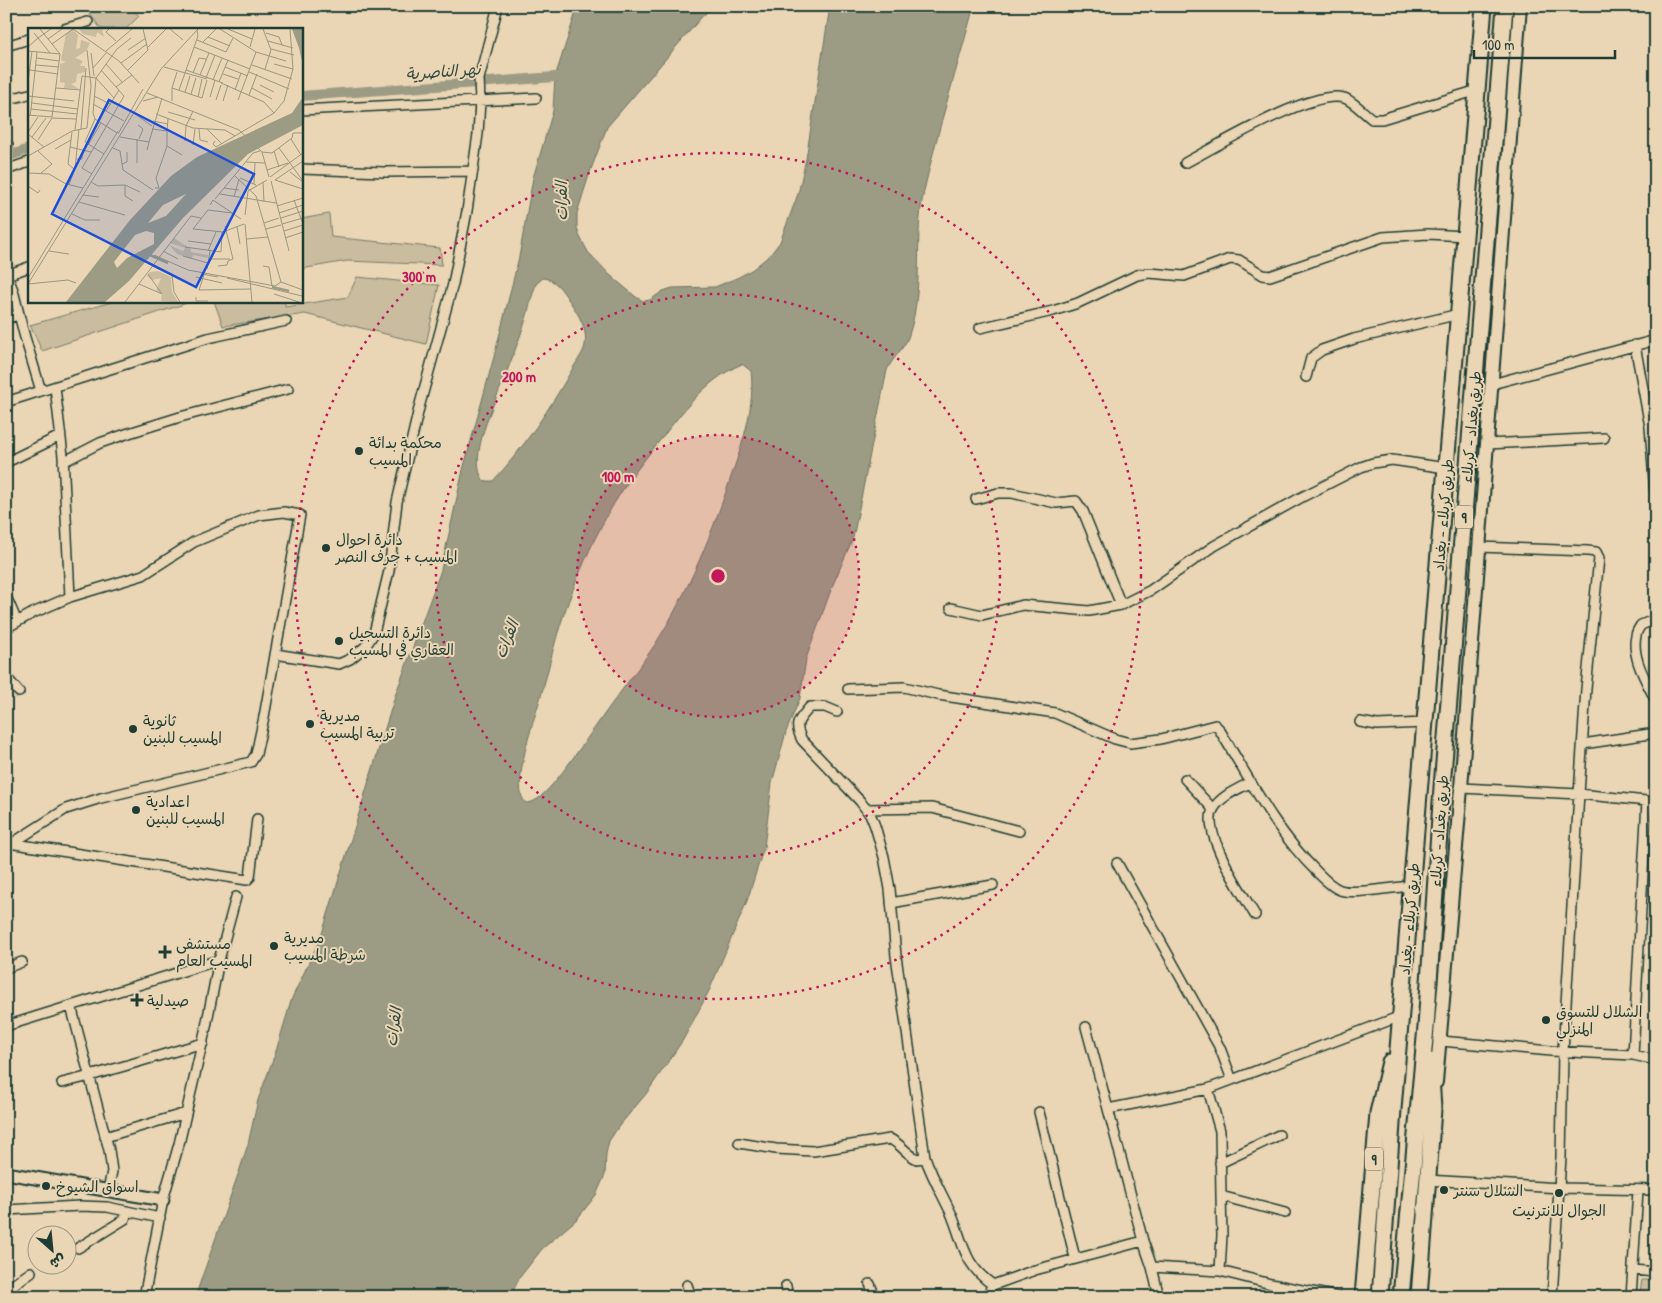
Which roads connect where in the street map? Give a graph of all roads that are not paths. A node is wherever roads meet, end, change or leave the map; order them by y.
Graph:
1 (498, 6) edge
2 (1484, 6) edge
3 (1505, 6) edge
4 (1520, 6) edge
5 (88, 22) dead end
6 (67, 28) edge
7 (28, 39) edge
8 (6, 46) edge
9 (1478, 90) junction
10 (28, 94) edge
11 (480, 98) junction
12 (536, 98) dead end
13 (6, 100) edge
14 (302, 110) edge
15 (28, 162) edge
16 (1185, 163) dead end
17 (302, 169) edge
18 (6, 170) edge
19 (473, 171) junction
20 (1466, 236) junction
21 (28, 267) edge
22 (7, 274) edge
23 (10, 291) edge
24 (1459, 314) junction
25 (19, 315) junction
26 (6, 318) edge
27 (286, 322) dead end
28 (980, 328) dead end
29 (1656, 340) edge
30 (1635, 346) junction
31 (1306, 377) dead end
32 (1492, 384) junction
33 (55, 387) junction
34 (288, 389) dead end
35 (41, 391) junction
36 (6, 402) edge
37 (60, 436) junction
38 (1604, 438) dead end
39 (1487, 444) junction
40 (11, 460) dead end
41 (63, 462) junction
42 (1446, 468) junction
43 (976, 499) dead end
44 (1656, 507) edge
45 (1480, 547) junction
46 (6, 596) edge
47 (70, 597) junction
48 (1121, 605) junction
49 (951, 608) dead end
50 (1656, 619) edge
51 (17, 622) junction
52 (6, 628) edge
53 (275, 654) junction
54 (6, 677) edge
55 (848, 689) dead end
56 (19, 692) dead end
57 (1656, 701) edge
58 (837, 712) dead end
59 (1360, 722) dead end
60 (1426, 723) junction
61 (1656, 733) edge
62 (1583, 744) junction
63 (1185, 779) dead end
64 (1252, 782) junction
65 (1461, 788) junction
66 (1579, 794) junction
67 (1652, 801) edge
68 (866, 809) junction
69 (1213, 809) junction
70 (257, 819) dead end
71 (1018, 831) dead end
72 (9, 843) edge
73 (1414, 860) junction
74 (1437, 861) junction
75 (1118, 863) dead end
76 (993, 885) dead end
77 (1411, 892) junction
78 (236, 897) dead end
79 (891, 903) junction
80 (1434, 904) junction
81 (1255, 916) dead end
82 (219, 960) junction
83 (22, 962) dead end
84 (6, 968) edge
85 (71, 1006) junction
86 (1401, 1020) junction
87 (6, 1026) edge
88 (1086, 1027) dead end
89 (1426, 1027) junction
90 (1441, 1041) junction
91 (203, 1042) junction
92 (1563, 1052) junction
93 (1633, 1055) junction
94 (1656, 1060) edge
95 (90, 1076) junction
96 (1232, 1080) junction
97 (62, 1083) dead end
98 (1208, 1089) junction
99 (1108, 1109) junction
100 (1433, 1109) junction
101 (1039, 1112) dead end
102 (186, 1113) junction
103 (1279, 1135) dead end
104 (106, 1137) junction
105 (739, 1143) dead end
106 (925, 1156) junction
107 (1220, 1163) junction
108 (6, 1173) edge
109 (1427, 1180) junction
110 (1560, 1188) junction
111 (1656, 1190) edge
112 (108, 1191) junction
113 (1638, 1191) junction
114 (1221, 1196) junction
115 (163, 1200) junction
116 (6, 1210) edge
117 (127, 1211) junction
118 (1285, 1214) dead end
119 (160, 1218) junction
120 (1143, 1241) junction
121 (78, 1248) dead end
122 (1075, 1258) junction
123 (1152, 1267) junction
124 (1632, 1270) junction
125 (1220, 1271) junction
126 (1656, 1272) edge
127 (28, 1274) edge
128 (870, 1284) dead end
129 (687, 1285) dead end
130 (993, 1285) junction
131 (786, 1286) dead end
132 (6, 1290) edge
133 (144, 1297) edge
134 (690, 1297) edge
135 (788, 1297) edge
136 (875, 1297) edge
137 (992, 1297) edge
138 (1159, 1297) edge
139 (1338, 1297) edge
140 (1364, 1297) edge
141 (1380, 1297) edge
142 (1401, 1297) edge
143 (1419, 1297) edge
144 (1552, 1297) edge
145 (1631, 1297) edge

1 - 11 street
2 - 9 highway, طريق كربلاء - بغداد / 9
3 - 74 highway, طريق بغداد - كربلاء / 9
4 - 32 main road
5 - 6 street
7 - 8 street
9 - 16 street
9 - 20 highway, طريق كربلاء - بغداد / 9
10 - 13 street
11 - 12 street
11 - 14 street
11 - 19 street
15 - 18 street
17 - 19 street
19 - 53 street
20 - 24 highway, طريق كربلاء - بغداد / 9
20 - 28 street
21 - 22 street
22 - 23 street
23 - 25 street
24 - 31 street
24 - 42 highway, طريق كربلاء - بغداد / 9
25 - 26 street
25 - 35 street
27 - 33 street
29 - 30 street
30 - 32 street
30 - 44 street
32 - 39 main road
33 - 35 street
33 - 37 street
34 - 41 street
35 - 36 street
37 - 40 street
37 - 41 street
38 - 39 street
39 - 45 main road
41 - 47 street
42 - 48 street
42 - 60 highway, طريق كربلاء - بغداد / 9
43 - 48 street
45 - 62 street
45 - 65 main road
46 - 51 street
47 - 51 street
47 - 53 street
48 - 49 street
50 - 57 street
51 - 52 street
53 - 72 street
54 - 56 street
55 - 64 street
58 - 68 street
59 - 60 street
60 - 73 highway, طريق كربلاء - بغداد / 9
61 - 62 street
62 - 66 street
63 - 69 street
64 - 69 street
64 - 77 street
65 - 66 street
65 - 90 main road
66 - 67 street
66 - 92 street
67 - 93 street
68 - 71 street
68 - 79 street
69 - 81 street
70 - 72 street
73 - 74 highway
73 - 77 highway, طريق كربلاء - بغداد / 9
74 - 80 highway, طريق بغداد - كربلاء / 9
75 - 96 street
76 - 79 street
77 - 80 highway
77 - 86 highway, طريق كربلاء - بغداد / 9
78 - 82 street
79 - 106 street
80 - 89 highway, طريق بغداد - كربلاء / 9
82 - 85 street
82 - 91 street
83 - 84 street
85 - 87 street
85 - 95 street
86 - 96 street
86 - 140 highway, 9
86 - 141 highway, 9
88 - 99 street
89 - 100 highway, 9
89 - 142 highway, 9
90 - 92 street
90 - 100 main road
91 - 95 street
91 - 102 street
92 - 93 street
92 - 110 street
93 - 94 street
95 - 97 street
95 - 104 street
96 - 98 street
98 - 99 street
98 - 107 street
99 - 120 street
100 - 109 highway, 9
101 - 122 street
102 - 104 street
102 - 115 street
103 - 107 street
104 - 112 street
105 - 106 street
106 - 130 street
107 - 114 street
108 - 112 street
109 - 110 street
109 - 143 highway, 9
110 - 113 street
110 - 144 street
111 - 113 street
112 - 115 street
113 - 124 street
114 - 118 street
114 - 125 street
115 - 119 street
116 - 117 street
117 - 119 street
117 - 121 street
119 - 133 street
120 - 122 street
120 - 123 street
122 - 130 street
123 - 125 street
123 - 138 street
124 - 126 street
124 - 145 street
125 - 139 street
127 - 132 street
128 - 136 street
129 - 134 street
130 - 137 street
131 - 135 street

